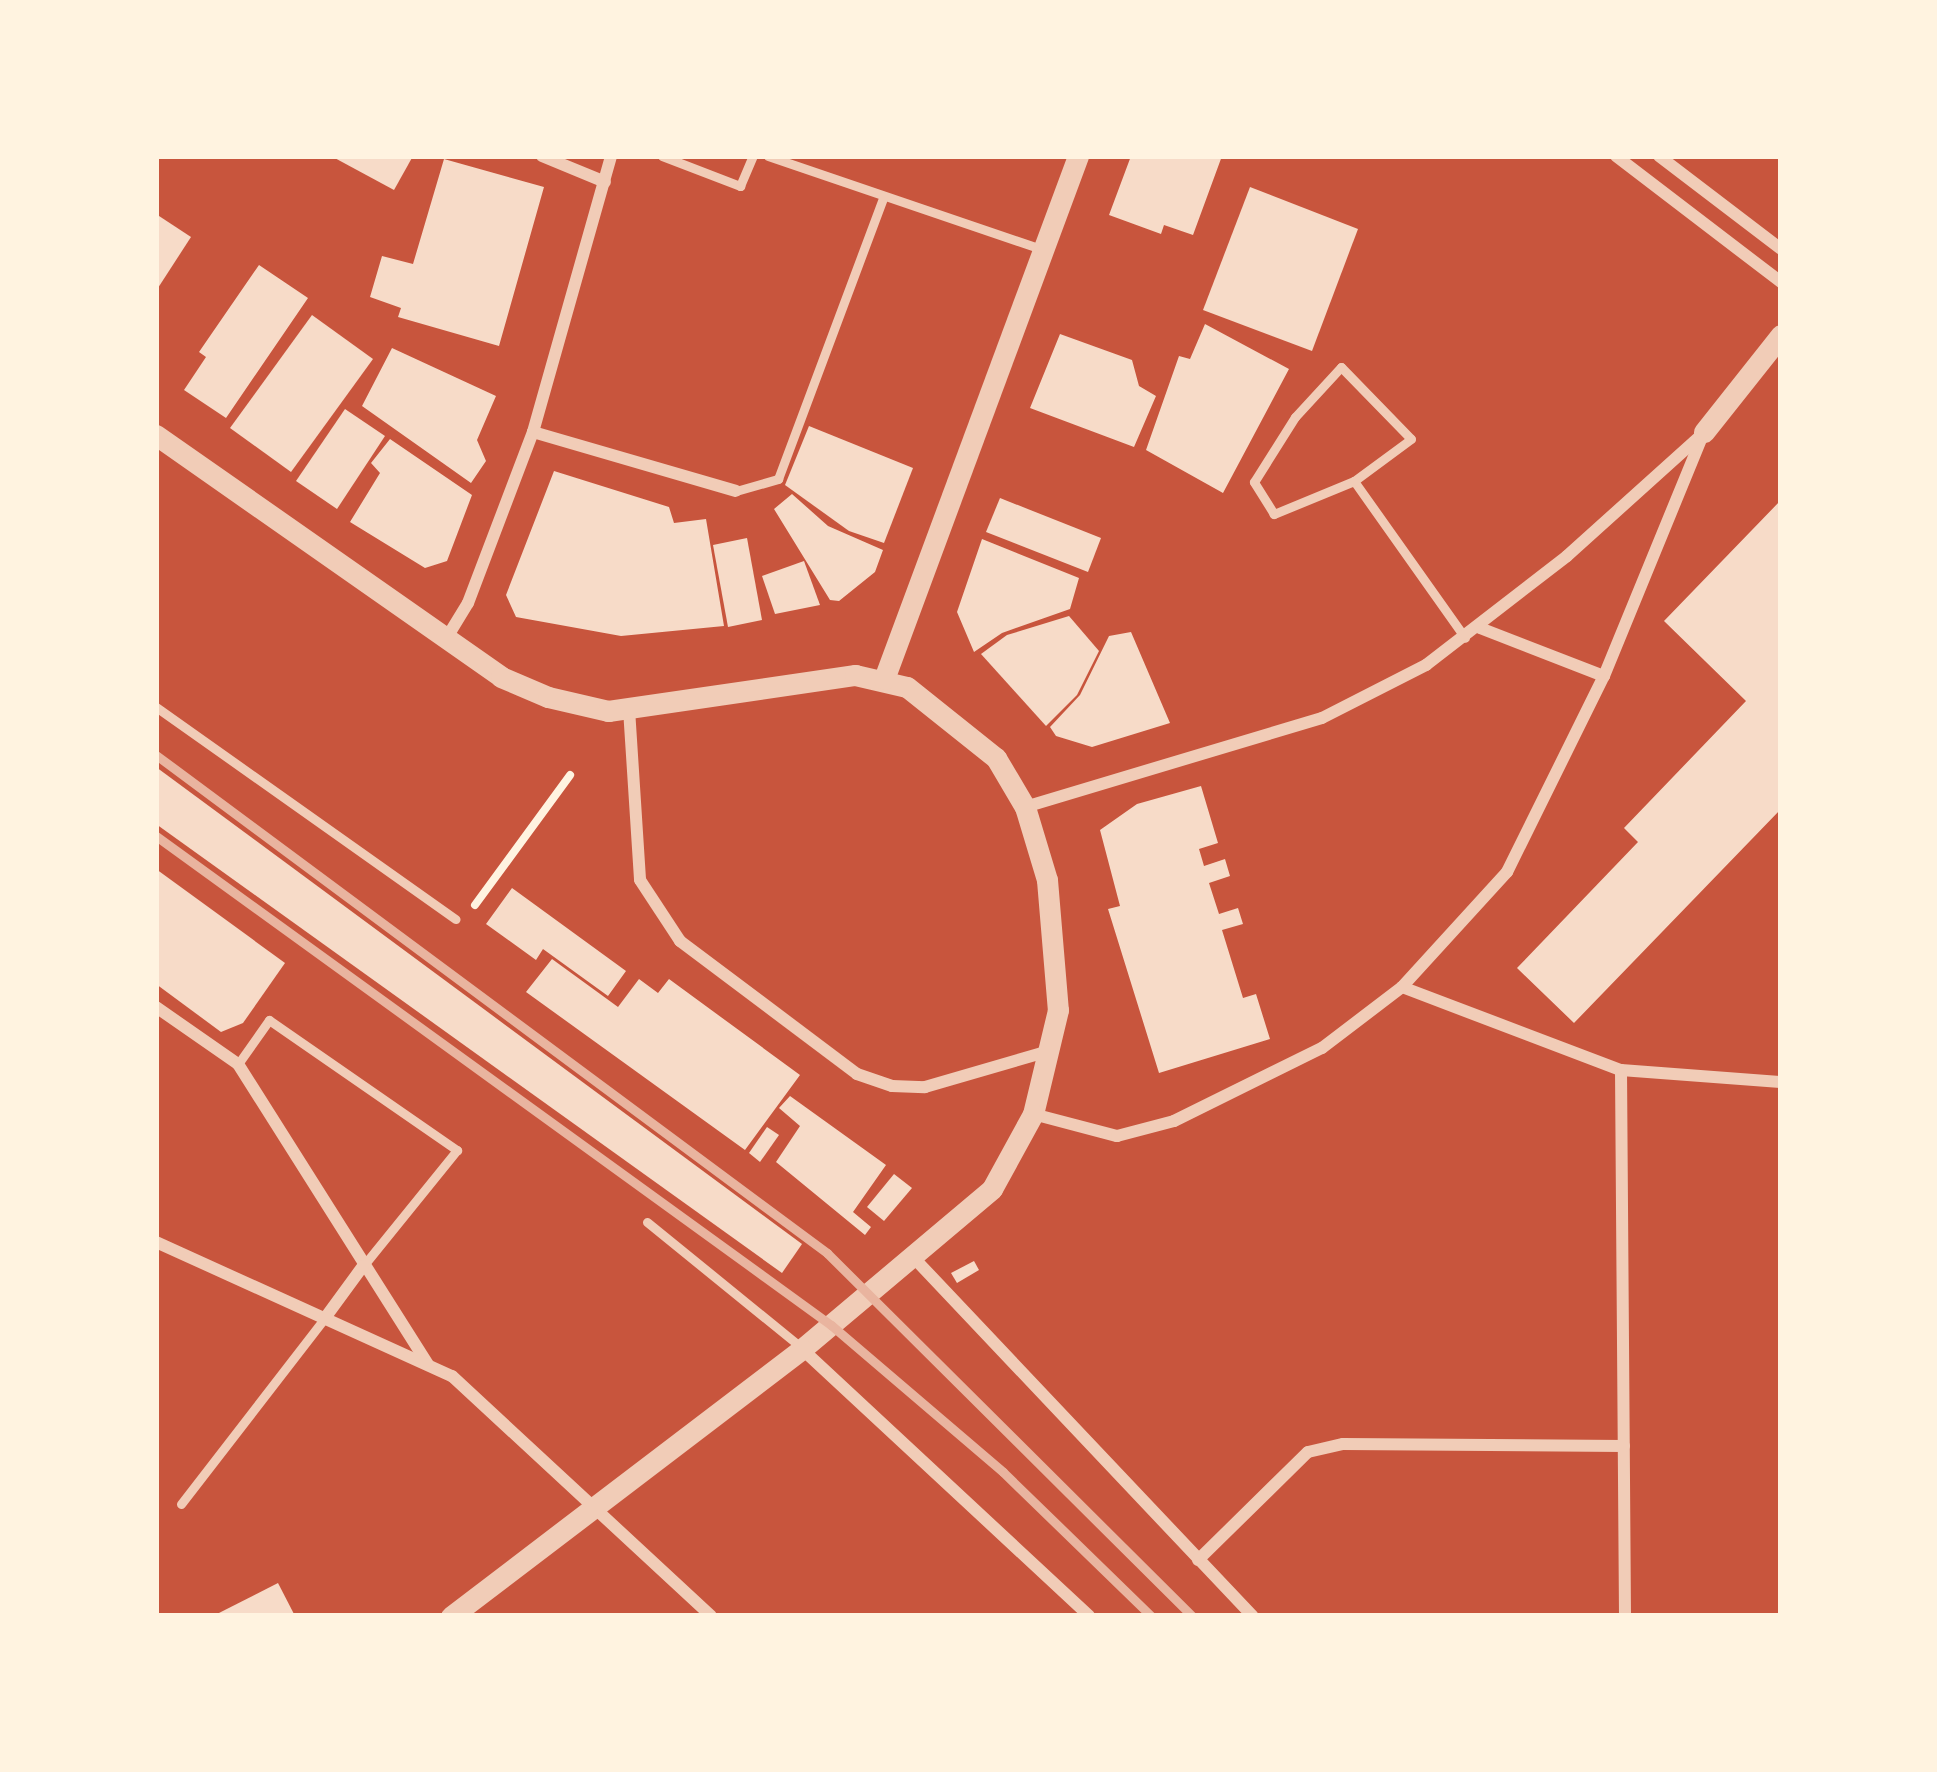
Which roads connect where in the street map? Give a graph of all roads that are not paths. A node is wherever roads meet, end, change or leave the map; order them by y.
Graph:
1 (542, 156) edge
2 (611, 156) edge
3 (662, 156) edge
4 (753, 156) edge
5 (768, 156) edge
6 (1078, 156) edge
7 (1616, 156) edge
8 (1659, 156) edge
9 (605, 182) junction
10 (884, 196) junction
11 (1781, 248) edge
12 (1043, 250) junction
13 (1781, 282) edge
14 (1781, 335) edge
15 (533, 432) junction
16 (1704, 432) junction
17 (156, 435) edge
18 (1354, 481) junction
19 (736, 490) joint
20 (1480, 628) junction
21 (1465, 638) junction
22 (446, 639) junction
23 (1604, 676) junction
24 (884, 679) junction
25 (156, 707) edge
26 (629, 709) junction
27 (1024, 807) junction
28 (455, 919) road end
29 (1402, 987) junction
30 (156, 1007) edge
31 (1051, 1050) junction
32 (238, 1064) junction
33 (1622, 1070) junction
34 (1781, 1082) edge
35 (1034, 1114) junction
36 (647, 1222) dead end
37 (156, 1241) edge
38 (914, 1258) junction
39 (363, 1266) junction
40 (325, 1318) junction
41 (802, 1348) junction
42 (428, 1365) junction
43 (1624, 1446) junction
44 (181, 1504) dead end
45 (592, 1508) junction
46 (1198, 1560) junction
47 (451, 1616) edge
48 (711, 1616) edge
49 (1089, 1616) edge
50 (1253, 1616) edge
51 (1625, 1616) edge

1 - 9 street
2 - 9 street
3 - 4 lane
5 - 10 lane
6 - 12 street
7 - 13 street
8 - 11 street
9 - 15 street
10 - 12 lane
10 - 19 lane
12 - 24 street
14 - 16 street
15 - 19 street
15 - 22 street
16 - 20 street
16 - 23 street
17 - 22 street
18 - 18 lane
18 - 21 lane
20 - 21 street
20 - 23 street
21 - 27 street
22 - 26 street
23 - 29 street
24 - 26 street
24 - 27 street
25 - 28 lane
26 - 31 street
27 - 31 street
29 - 33 street
29 - 35 street
30 - 32 street
31 - 35 street
32 - 39 street
32 - 39 lane
33 - 34 street
33 - 43 street
35 - 38 street
36 - 41 lane
37 - 40 street
38 - 41 street
38 - 46 street
39 - 40 street
39 - 42 street
40 - 42 street
40 - 44 lane
41 - 45 street
41 - 49 street
42 - 45 street
43 - 46 street
43 - 51 street
45 - 47 street
45 - 48 street
46 - 50 street

